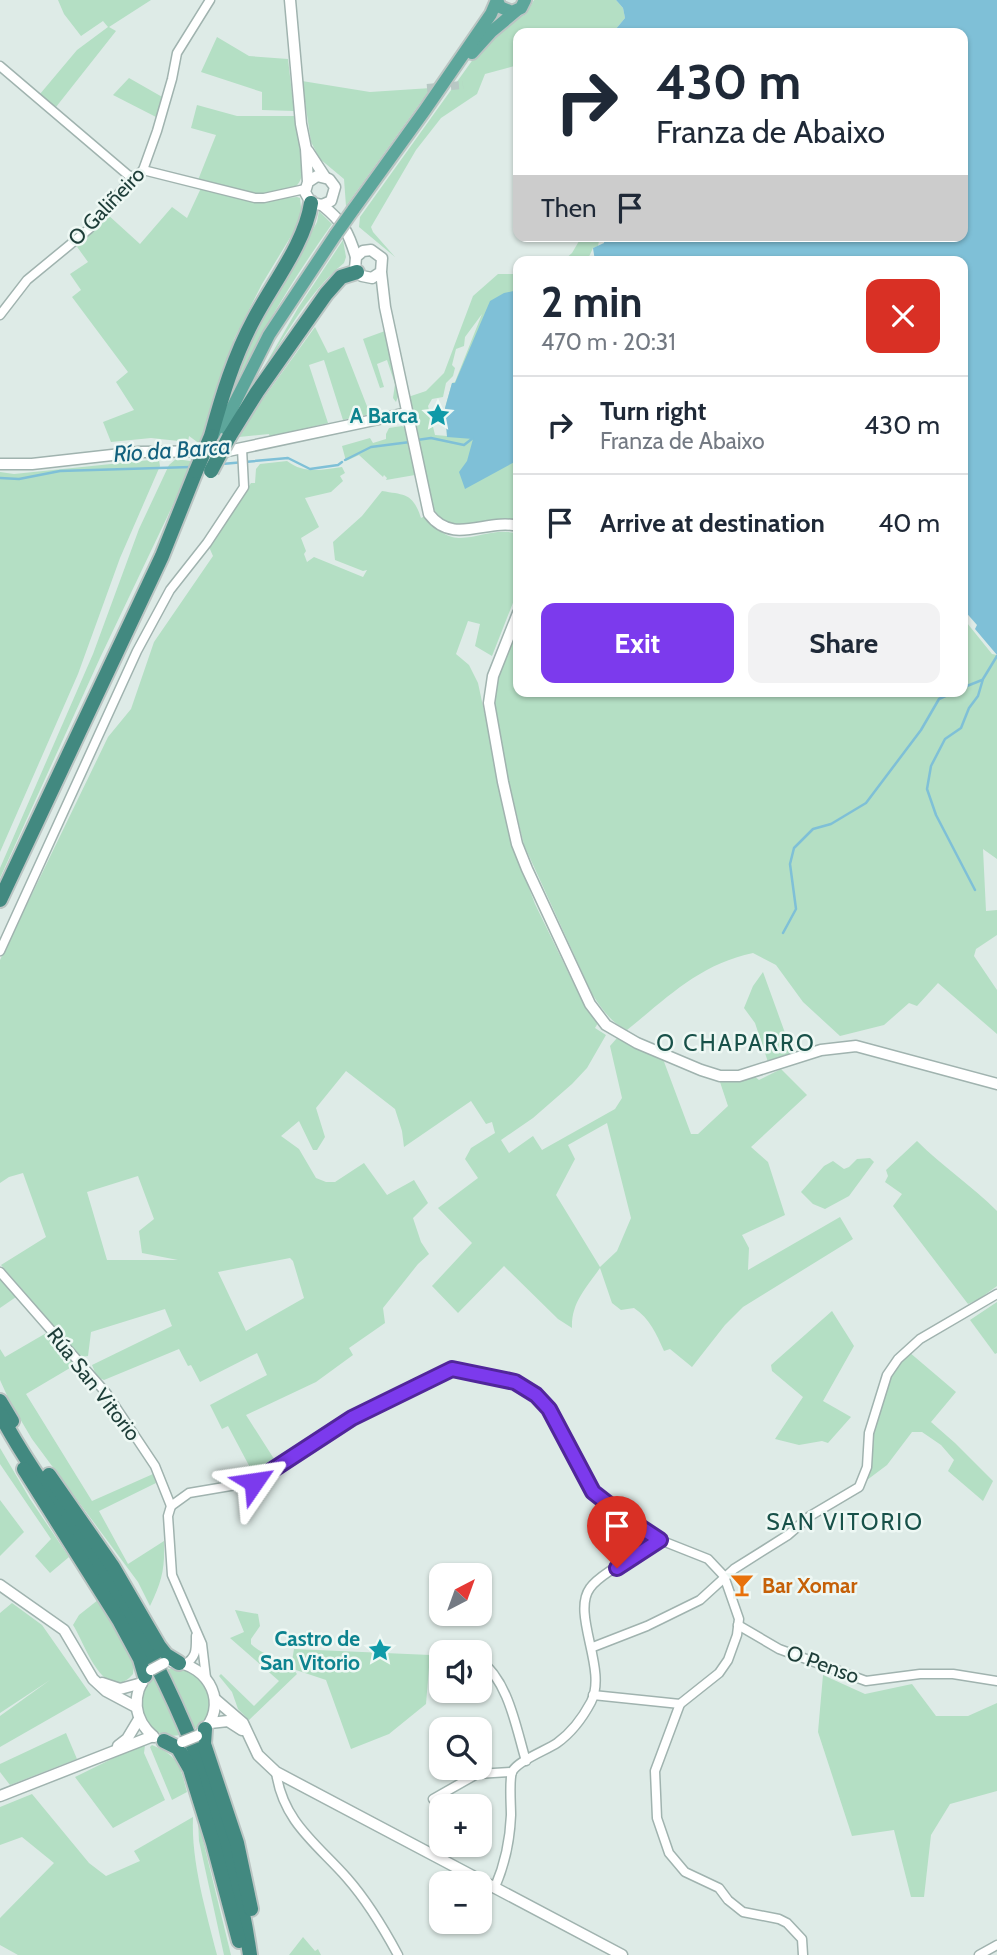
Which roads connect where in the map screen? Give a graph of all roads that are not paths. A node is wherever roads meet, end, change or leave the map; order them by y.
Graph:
1 (209, 0) edge
2 (290, 0) edge
3 (497, 0) edge
4 (525, 0) edge
5 (516, 11) junction
6 (0, 66) edge
7 (425, 110) junction
8 (306, 149) junction
9 (143, 170) junction
10 (134, 177) junction
11 (325, 177) junction
12 (312, 195) junction
13 (334, 197) junction
14 (339, 219) junction
15 (342, 233) junction
16 (371, 250) junction
17 (356, 257) junction
18 (381, 272) junction
19 (363, 275) junction
20 (385, 307) junction
21 (0, 314) edge
22 (407, 412) junction
23 (219, 437) junction
24 (242, 449) junction
25 (0, 464) edge
26 (513, 526) edge
27 (513, 626) edge
28 (0, 900) edge
29 (0, 951) edge
30 (997, 1084) edge
31 (0, 1272) edge
32 (997, 1294) edge
33 (0, 1401) edge
34 (0, 1414) edge
35 (0, 1428) edge
36 (171, 1506) junction
37 (660, 1540) junction
38 (724, 1576) junction
39 (0, 1586) edge
40 (738, 1625) junction
41 (196, 1633) junction
42 (593, 1647) junction
43 (176, 1663) junction
44 (492, 1673) edge
45 (146, 1676) junction
46 (206, 1678) junction
47 (93, 1679) junction
48 (997, 1681) edge
49 (593, 1695) junction
50 (215, 1699) junction
51 (680, 1704) junction
52 (136, 1707) junction
53 (139, 1719) junction
54 (204, 1729) junction
55 (158, 1738) junction
56 (249, 1739) junction
57 (109, 1753) junction
58 (526, 1761) junction
59 (276, 1772) junction
60 (512, 1772) junction
61 (442, 1794) edge
62 (0, 1796) edge
63 (495, 1887) junction
64 (997, 1945) edge
65 (242, 1955) edge
66 (250, 1955) edge
67 (258, 1955) edge
68 (398, 1955) edge
69 (622, 1955) edge
70 (803, 1955) edge
71 (979, 1955) edge

1 - 9 street, O Galiñeiro
2 - 8 street
3 - 5 main road
3 - 7 main road
4 - 5 main road
5 - 7 main road
6 - 10 street
7 - 15 main road, bridge
8 - 11 street
8 - 12 street
9 - 10 street, O Galiñeiro
9 - 12 street
10 - 21 street, O Galiñeiro
11 - 12 street
11 - 13 street
12 - 13 street
12 - 14 street
12 - 23 highway
13 - 14 street
14 - 15 street
15 - 16 street
15 - 17 street
15 - 23 main road
16 - 17 street
16 - 18 street
17 - 19 street
18 - 19 street
18 - 20 street
19 - 20 street
19 - 23 highway
20 - 22 street
22 - 24 street
22 - 26 street
23 - 28 highway, bridge
24 - 25 street
24 - 29 street
27 - 30 street
31 - 36 street, Rúa San Vitorio
32 - 38 street
33 - 43 highway
34 - 66 highway
35 - 45 highway
36 - 37 street
36 - 41 street, Rúa San Vitorio
37 - 38 street
37 - 42 street
38 - 40 street
38 - 42 street
39 - 47 street
40 - 48 street, O Penso
40 - 51 street
41 - 43 street
41 - 46 street, Rúa San Vitorio
42 - 49 street
43 - 45 street, bridge
43 - 46 street
44 - 58 street
45 - 47 street
45 - 52 street
46 - 50 street
47 - 52 street
49 - 51 street
49 - 58 street
50 - 54 street
50 - 56 street
51 - 70 street
52 - 53 street
53 - 55 street
53 - 57 street
54 - 55 street, bridge
54 - 56 street
54 - 67 highway
55 - 57 street
55 - 65 highway
56 - 59 street
57 - 62 street
58 - 60 street
59 - 63 street
59 - 68 street
60 - 61 street
60 - 63 street
63 - 69 street
64 - 71 street

